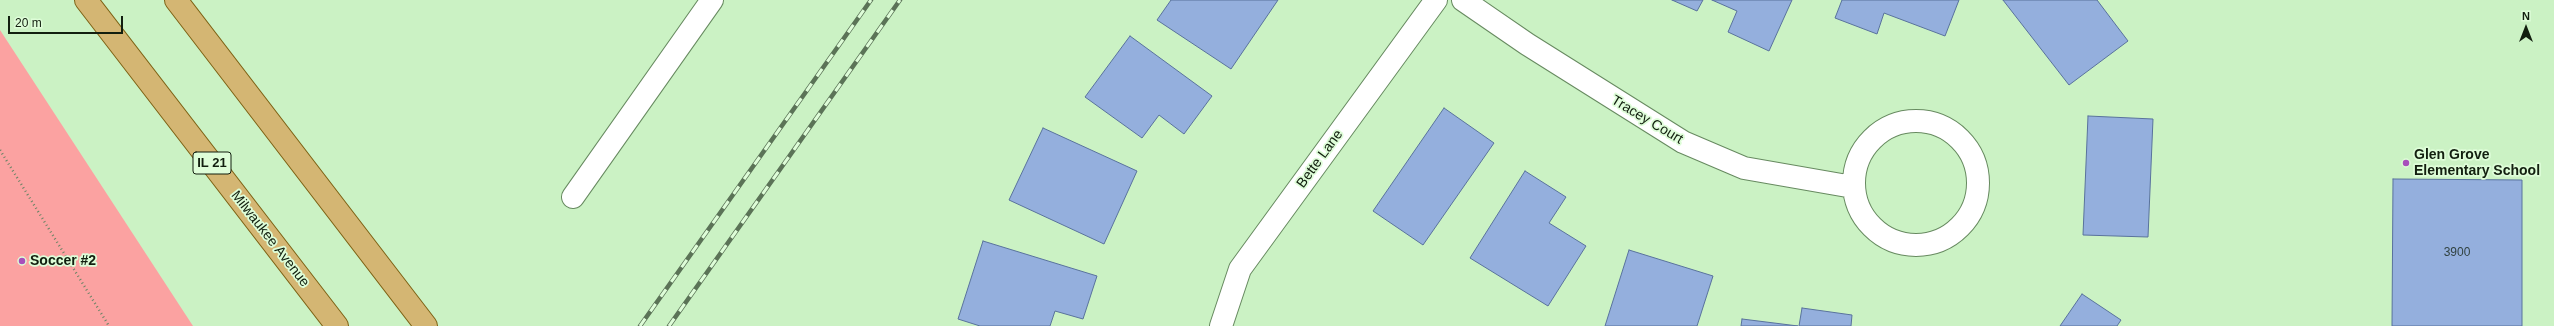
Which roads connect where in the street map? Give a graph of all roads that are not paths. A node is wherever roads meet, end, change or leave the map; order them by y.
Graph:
1 (86, 0) edge
2 (176, 0) edge
3 (712, 0) edge
4 (1436, 0) edge
5 (1463, 0) edge
6 (1854, 187) junction
7 (573, 197) dead end
8 (337, 326) edge
9 (426, 326) edge
10 (1221, 326) edge

1 - 8 main road, Milwaukee Avenue / IL 21
2 - 9 main road
3 - 7 street
4 - 10 street, Bette Lane
5 - 6 street, Tracey Court
6 - 6 street

